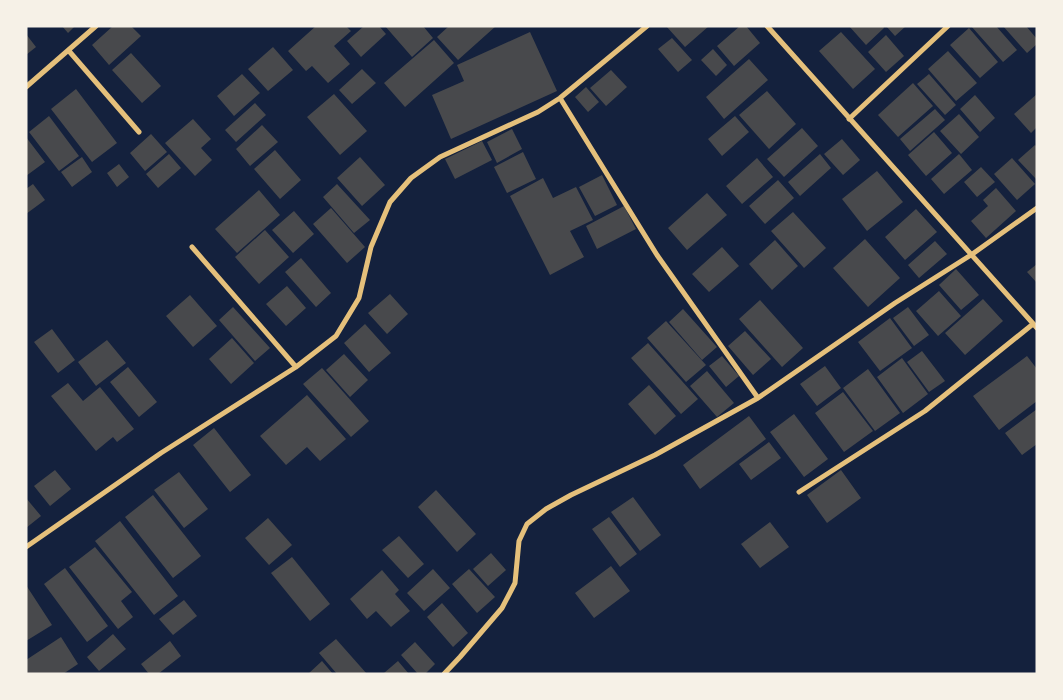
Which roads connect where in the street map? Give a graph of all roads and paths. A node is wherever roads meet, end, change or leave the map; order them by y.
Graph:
1 (96, 26) edge
2 (647, 26) edge
3 (767, 26) edge
4 (948, 26) edge
5 (68, 51) junction
6 (26, 87) edge
7 (560, 98) junction
8 (849, 120) junction
9 (139, 132) dead end
10 (1037, 208) edge
11 (192, 247) dead end
12 (971, 255) junction
13 (1035, 326) edge
14 (296, 367) junction
15 (758, 398) junction
16 (799, 492) dead end
17 (26, 547) edge
18 (444, 674) edge

1 - 5 street
2 - 7 street
3 - 8 street
4 - 8 street
5 - 6 street
5 - 9 street
7 - 14 street
7 - 15 street
8 - 12 street
10 - 12 street
11 - 14 street
12 - 13 street
12 - 15 street
13 - 16 street
14 - 17 street
15 - 18 street

